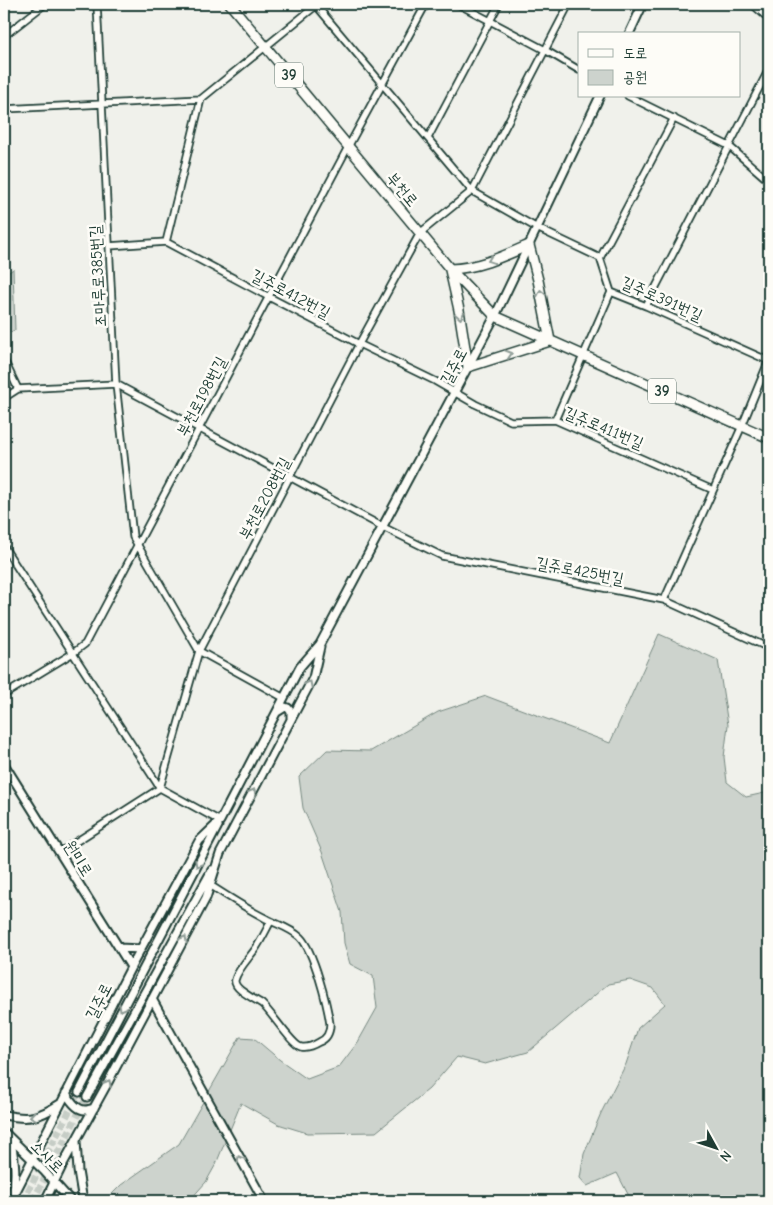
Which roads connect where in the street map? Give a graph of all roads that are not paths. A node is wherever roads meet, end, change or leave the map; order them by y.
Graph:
1 (45, 4) edge
2 (97, 4) edge
3 (230, 4) edge
4 (316, 4) edge
5 (426, 4) edge
6 (458, 4) edge
7 (498, 4) edge
8 (569, 4) edge
9 (643, 4) edge
10 (752, 4) edge
11 (769, 19) edge
12 (490, 21) junction
13 (630, 32) edge
14 (4, 36) edge
15 (265, 46) junction
16 (545, 50) junction
17 (578, 69) edge
18 (769, 69) edge
19 (382, 84) junction
20 (599, 98) edge
21 (632, 98) edge
22 (201, 99) junction
23 (102, 104) junction
24 (4, 108) edge
25 (674, 118) junction
26 (428, 138) junction
27 (729, 146) junction
28 (348, 147) junction
29 (769, 181) edge
30 (472, 191) junction
31 (537, 228) junction
32 (420, 233) junction
33 (166, 242) junction
34 (529, 245) junction
35 (109, 246) junction
36 (600, 258) junction
37 (450, 269) junction
38 (610, 292) junction
39 (268, 297) junction
40 (646, 306) junction
41 (495, 316) junction
42 (550, 341) junction
43 (359, 344) junction
44 (582, 355) junction
45 (4, 360) edge
46 (769, 361) edge
47 (468, 367) junction
48 (116, 384) junction
49 (18, 389) junction
50 (455, 392) junction
51 (4, 398) edge
52 (555, 420) junction
53 (742, 426) junction
54 (199, 429) junction
55 (769, 438) edge
56 (290, 477) junction
57 (713, 490) junction
58 (383, 527) junction
59 (137, 546) junction
60 (4, 547) edge
61 (664, 600) junction
62 (320, 644) junction
63 (769, 648) edge
64 (199, 651) junction
65 (73, 653) junction
66 (4, 695) edge
67 (284, 698) junction
68 (276, 713) junction
69 (290, 721) junction
70 (4, 764) edge
71 (160, 788) junction
72 (220, 821) junction
73 (60, 852) junction
74 (220, 854) junction
75 (210, 884) junction
76 (271, 921) junction
77 (120, 948) junction
78 (141, 949) junction
79 (131, 967) junction
80 (152, 999) junction
81 (78, 1092) tunnel mouth
82 (66, 1093) junction
83 (87, 1097) tunnel mouth
84 (60, 1104) junction
85 (94, 1108) junction
86 (4, 1115) edge
87 (7, 1135) edge
88 (76, 1141) junction
89 (33, 1160) junction
90 (54, 1182) junction
91 (11, 1201) edge
92 (45, 1201) edge
93 (71, 1201) edge
94 (83, 1201) edge
95 (264, 1201) edge

1 - 14 street
2 - 23 street, 조마루로385번길
3 - 15 main road, 부천로 / 39
4 - 15 street
4 - 19 street
5 - 19 street, 부천로198번길
6 - 12 street
7 - 12 street
8 - 16 street
9 - 13 street
10 - 11 street
12 - 16 street
12 - 26 street
15 - 22 street
15 - 28 main road, 부천로 / 39
16 - 17 street
16 - 30 street
18 - 27 street
19 - 26 street
19 - 28 street, 부천로198번길
20 - 31 street, 길주로
21 - 25 street
22 - 23 street
22 - 33 street
23 - 24 street
23 - 35 street, 조마루로385번길
25 - 27 street
25 - 36 street
26 - 30 street
27 - 29 street
27 - 40 street
28 - 32 main road, 부천로 / 39
28 - 39 street, 부천로198번길
30 - 31 street
30 - 32 street
31 - 34 street, 길주로
31 - 36 street
32 - 37 main road, 부천로 / 39
32 - 43 street, 부천로208번길
33 - 35 street
33 - 39 street, 길주로412번길
34 -> 37 main road
34 - 41 street, 길주로
42 -> 34 main road
35 - 48 street, 조마루로385번길
36 - 38 street, 길주로391번길
37 - 41 main road, 부천로 / 39
37 -> 47 main road
38 - 40 street, 길주로391번길
38 - 44 street
39 - 43 street, 길주로412번길
39 - 54 street, 부천로198번길
40 - 46 street, 길주로391번길
41 - 42 main road, 부천로 / 39
41 - 47 street, 길주로
42 - 44 main road, 부천로 / 39
47 -> 42 main road
43 - 50 street, 길주로412번길
43 - 56 street, 부천로208번길
44 - 52 street
44 - 53 main road, 부천로 / 39
45 - 49 street
46 - 53 street
47 - 50 street, 길주로
48 - 49 street
48 - 54 street, 길주로425번길
48 - 59 street, 조마루로385번길
49 - 51 street
50 - 52 street, 길주로411번길
50 - 58 street, 길주로
52 - 57 street, 길주로411번길
53 - 55 main road, 부천로 / 39
53 - 57 street
54 - 56 street, 길주로425번길
54 - 59 street, 부천로198번길
56 - 58 street, 길주로425번길
56 - 64 street, 부천로208번길
57 - 61 street
58 - 61 street, 길주로425번길
58 - 62 street, 길주로
59 - 64 street, 조마루로385번길
59 - 65 street, 부천로198번길
60 - 65 street
61 - 63 street, 길주로425번길
62 - 67 street, 길주로
69 -> 62 street, 길주로
64 - 67 street
64 - 71 street, 부천로208번길
65 - 66 street, 부천로198번길
65 - 71 street
67 - 68 street, 길주로
68 - 69 street
68 - 72 street, 길주로
74 -> 69 street, 길주로
70 - 73 street, 원미로
71 - 72 street
71 - 73 street
72 - 78 street, 길주로
72 -> 81 street, 길주로
73 - 77 street, 원미로
74 - 75 street, 길주로
74 - 83 street, 길주로
75 - 76 street
80 -> 75 street, 길주로
76 - 76 street
77 - 78 street
77 - 79 street, 원미로
78 - 79 street, 길주로
79 - 82 street, 길주로
85 -> 80 street, 길주로
95 -> 80 street
82 - 84 street, 길주로
82 - 85 street
84 -> 86 street
84 - 89 street, 길주로
85 - 88 street, 길주로
87 - 89 street, 소사로
87 - 91 street
88 - 90 street, 길주로
88 - 94 street
89 - 90 street, 소사로
89 - 91 street, 길주로
90 - 92 street, 길주로
90 - 93 street, 소사로

